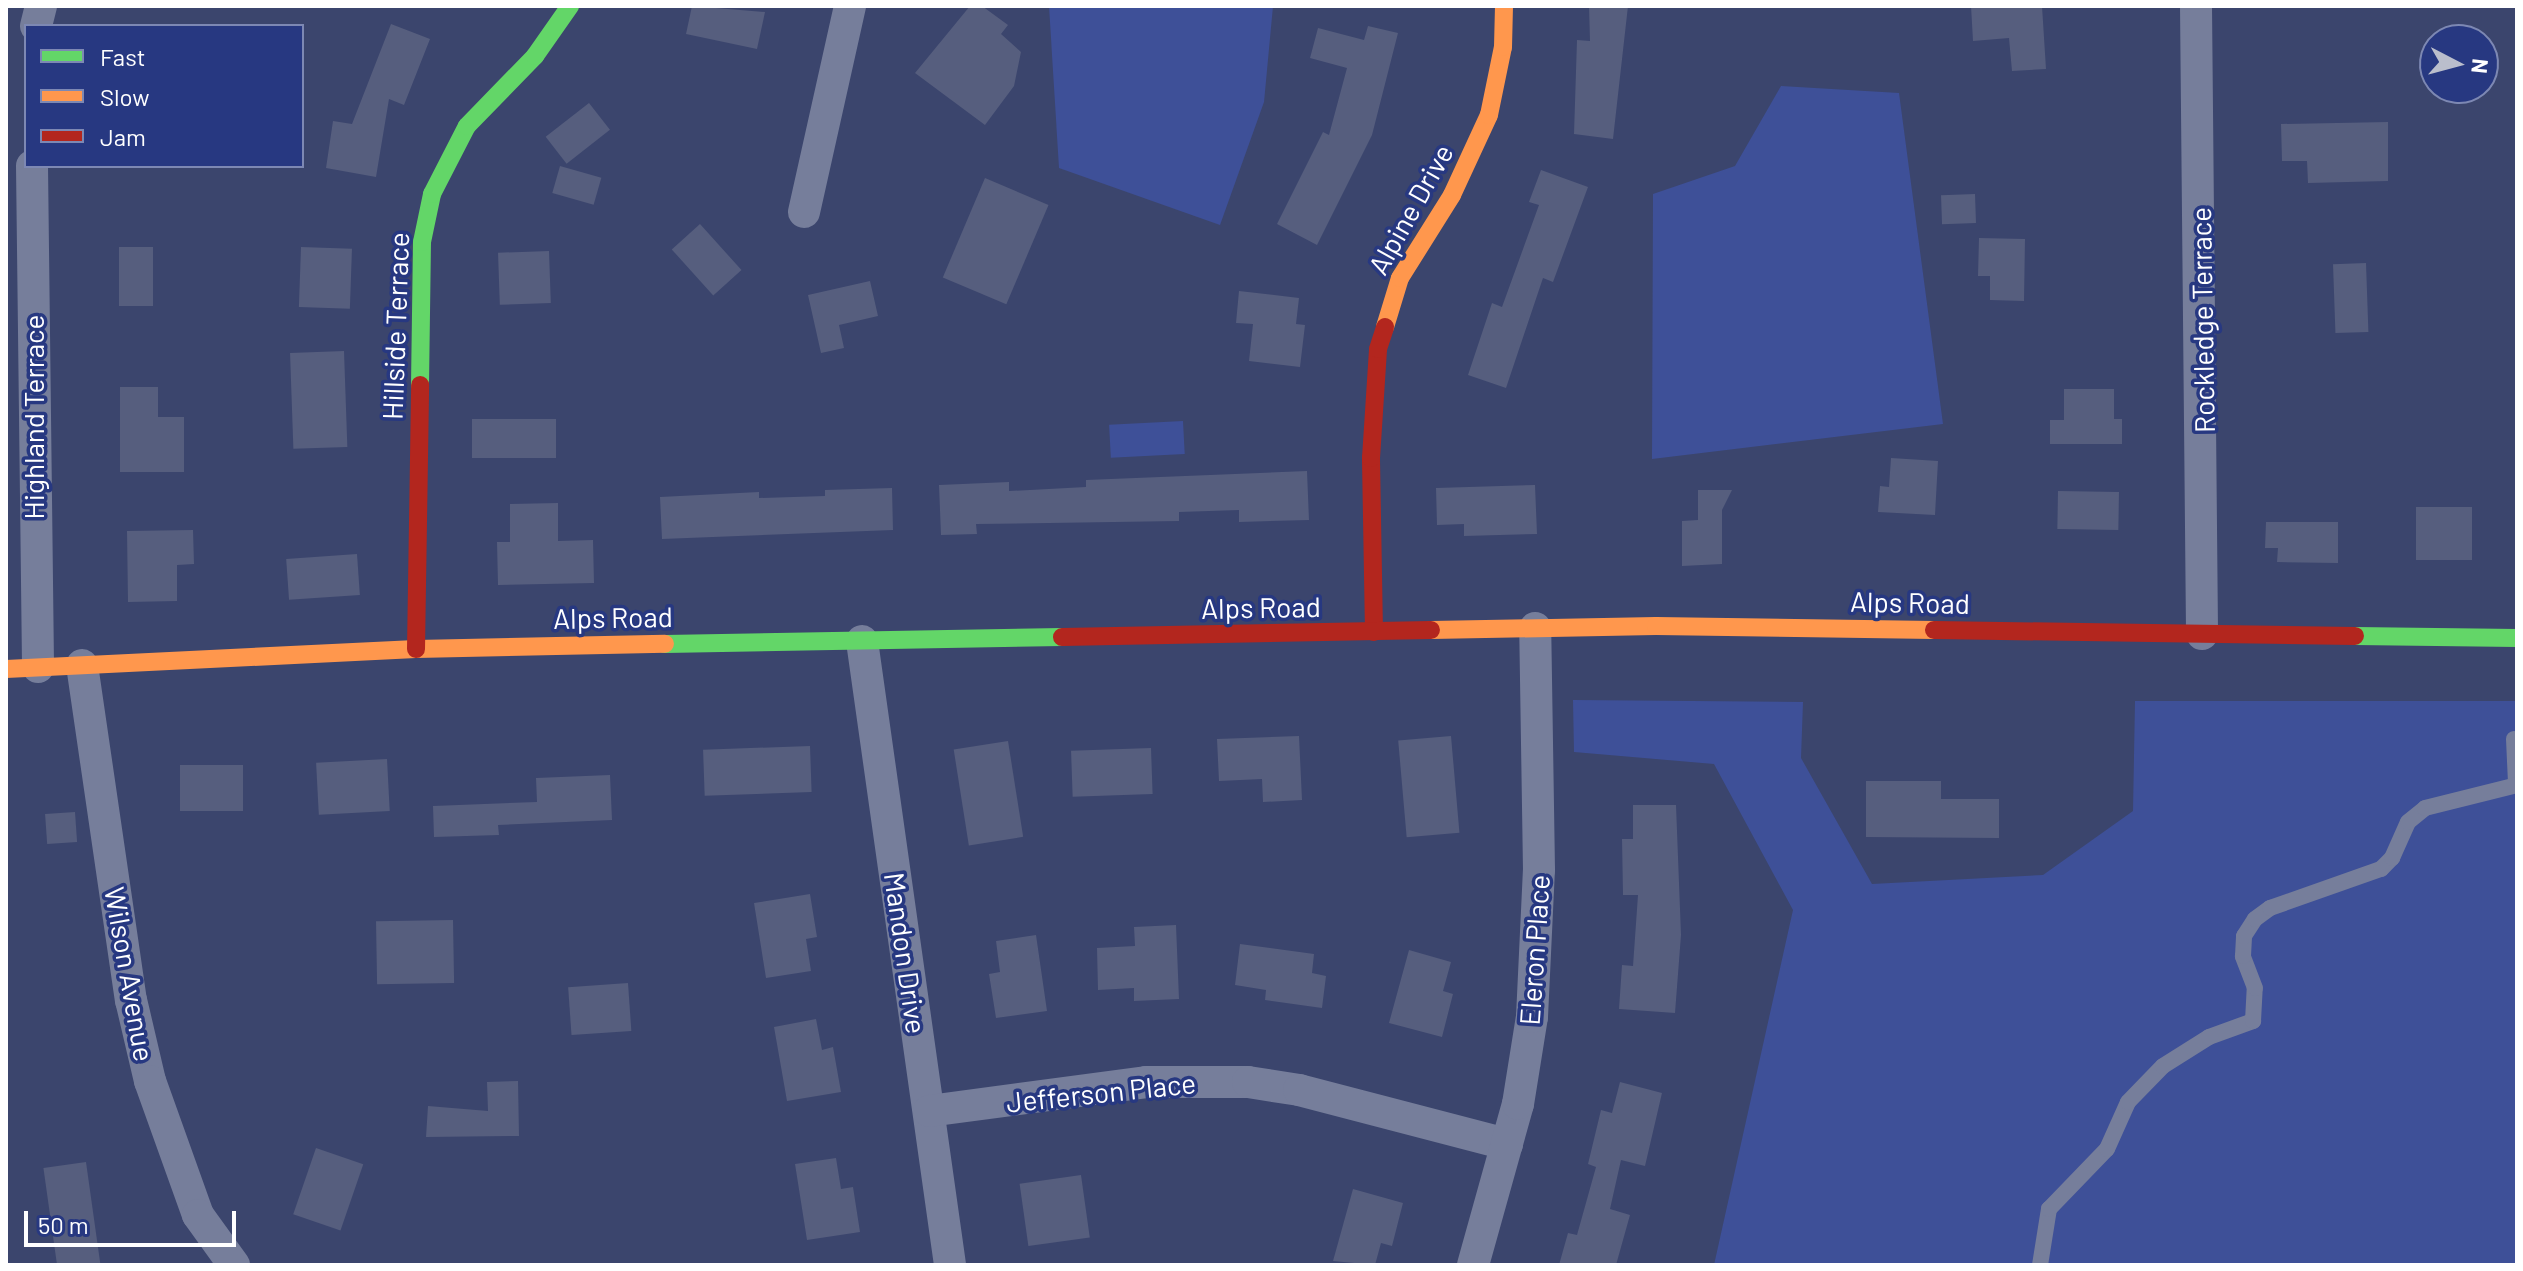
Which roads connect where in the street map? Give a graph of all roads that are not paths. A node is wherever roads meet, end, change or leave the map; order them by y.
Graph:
1 (570, 6) edge
2 (850, 6) edge
3 (1504, 6) edge
4 (2196, 6) edge
5 (32, 168) edge
6 (804, 212) dead end
7 (1535, 628) junction
8 (1374, 632) junction
9 (2202, 634) junction
10 (2517, 638) edge
11 (862, 641) junction
12 (416, 649) junction
13 (82, 665) junction
14 (38, 667) junction
15 (6, 669) edge
16 (2514, 739) dead end
17 (2516, 784) edge
18 (929, 1111) junction
19 (1507, 1144) junction
20 (234, 1265) edge
21 (950, 1265) edge
22 (1473, 1265) edge
23 (2040, 1265) edge

1 - 12 main road, Hillside Terrace
2 - 6 street
3 - 8 main road, Alpine Drive
4 - 9 street, Rockledge Terrace
5 - 14 street, Highland Terrace
7 - 8 main road, Alps Road
7 - 9 main road, Alps Road
7 - 19 street, Eleron Place
8 - 11 main road, Alps Road
9 - 10 main road, Alps Road
11 - 12 main road, Alps Road
11 - 18 street, Mandon Drive
12 - 13 main road, Alps Road
13 - 14 main road, Alps Road
13 - 20 street, Wilson Avenue
14 - 15 main road, Alps Road
16 - 17 lane
17 - 23 lane
18 - 19 street, Jefferson Place
18 - 21 street, Mandon Drive
19 - 22 street, Eleron Place

